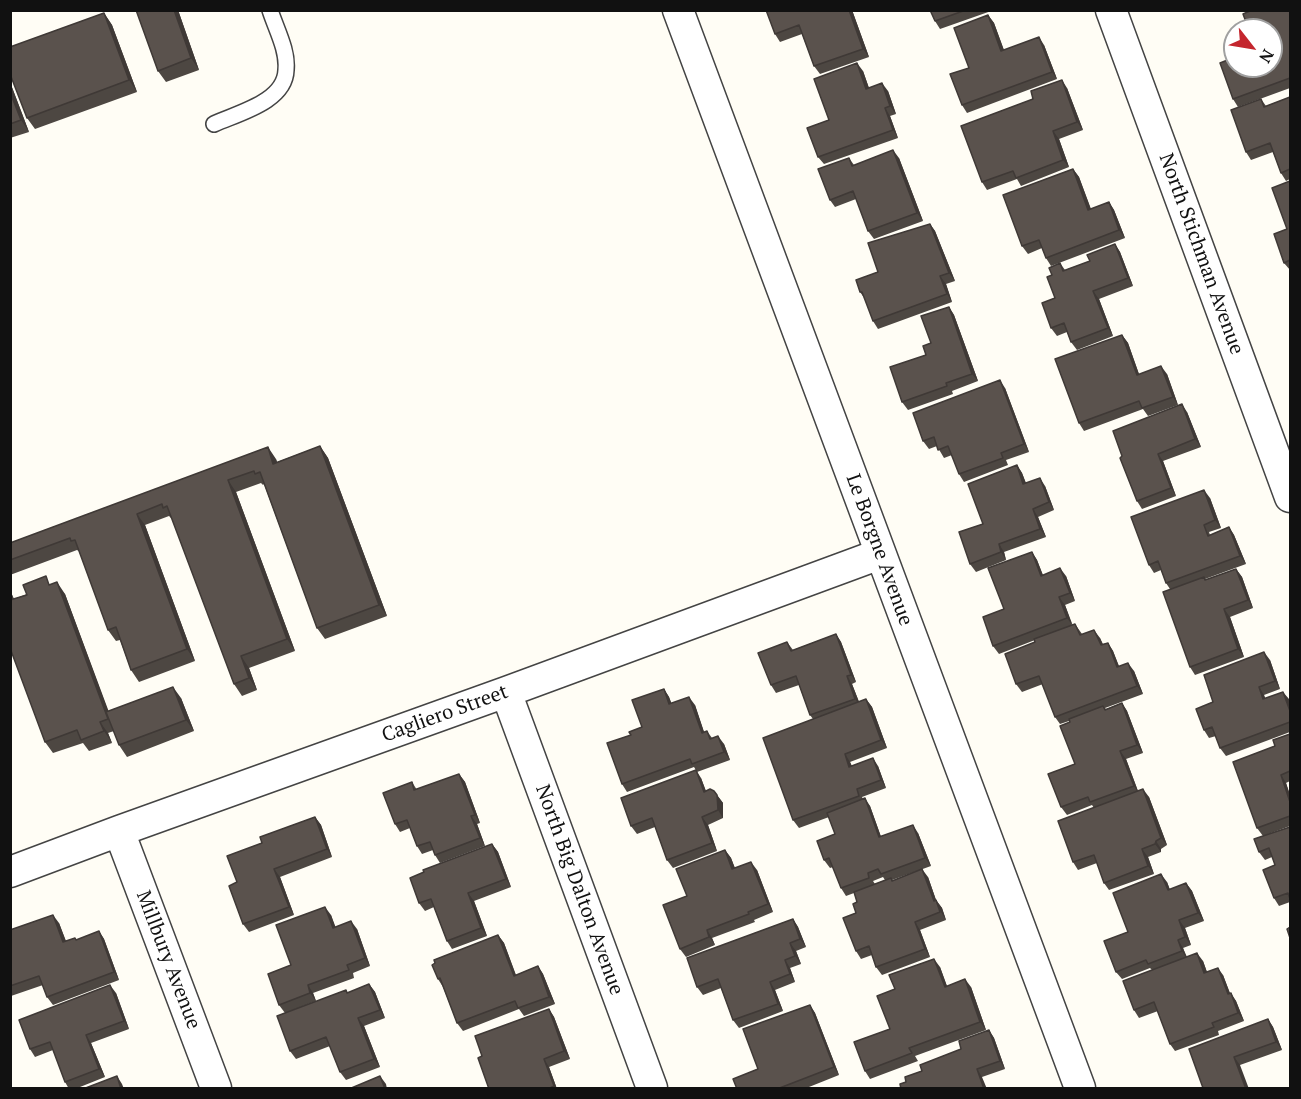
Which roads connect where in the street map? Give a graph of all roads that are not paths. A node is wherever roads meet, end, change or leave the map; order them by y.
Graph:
1 (270, 10) edge
2 (678, 10) edge
3 (1111, 10) edge
4 (214, 124) dead end
5 (1290, 497) edge
6 (880, 554) junction
7 (506, 692) junction
8 (119, 831) junction
9 (10, 872) edge
10 (216, 1089) edge
11 (652, 1089) edge
12 (1080, 1089) edge

1 - 4 lane
2 - 6 street, Le Borgne Avenue
3 - 5 street, North Stichman Avenue
6 - 7 street, Cagliero Street
6 - 12 street, Le Borgne Avenue
7 - 8 street, Cagliero Street
7 - 11 street, North Big Dalton Avenue
8 - 9 street, Cagliero Street
8 - 10 street, Millbury Avenue

